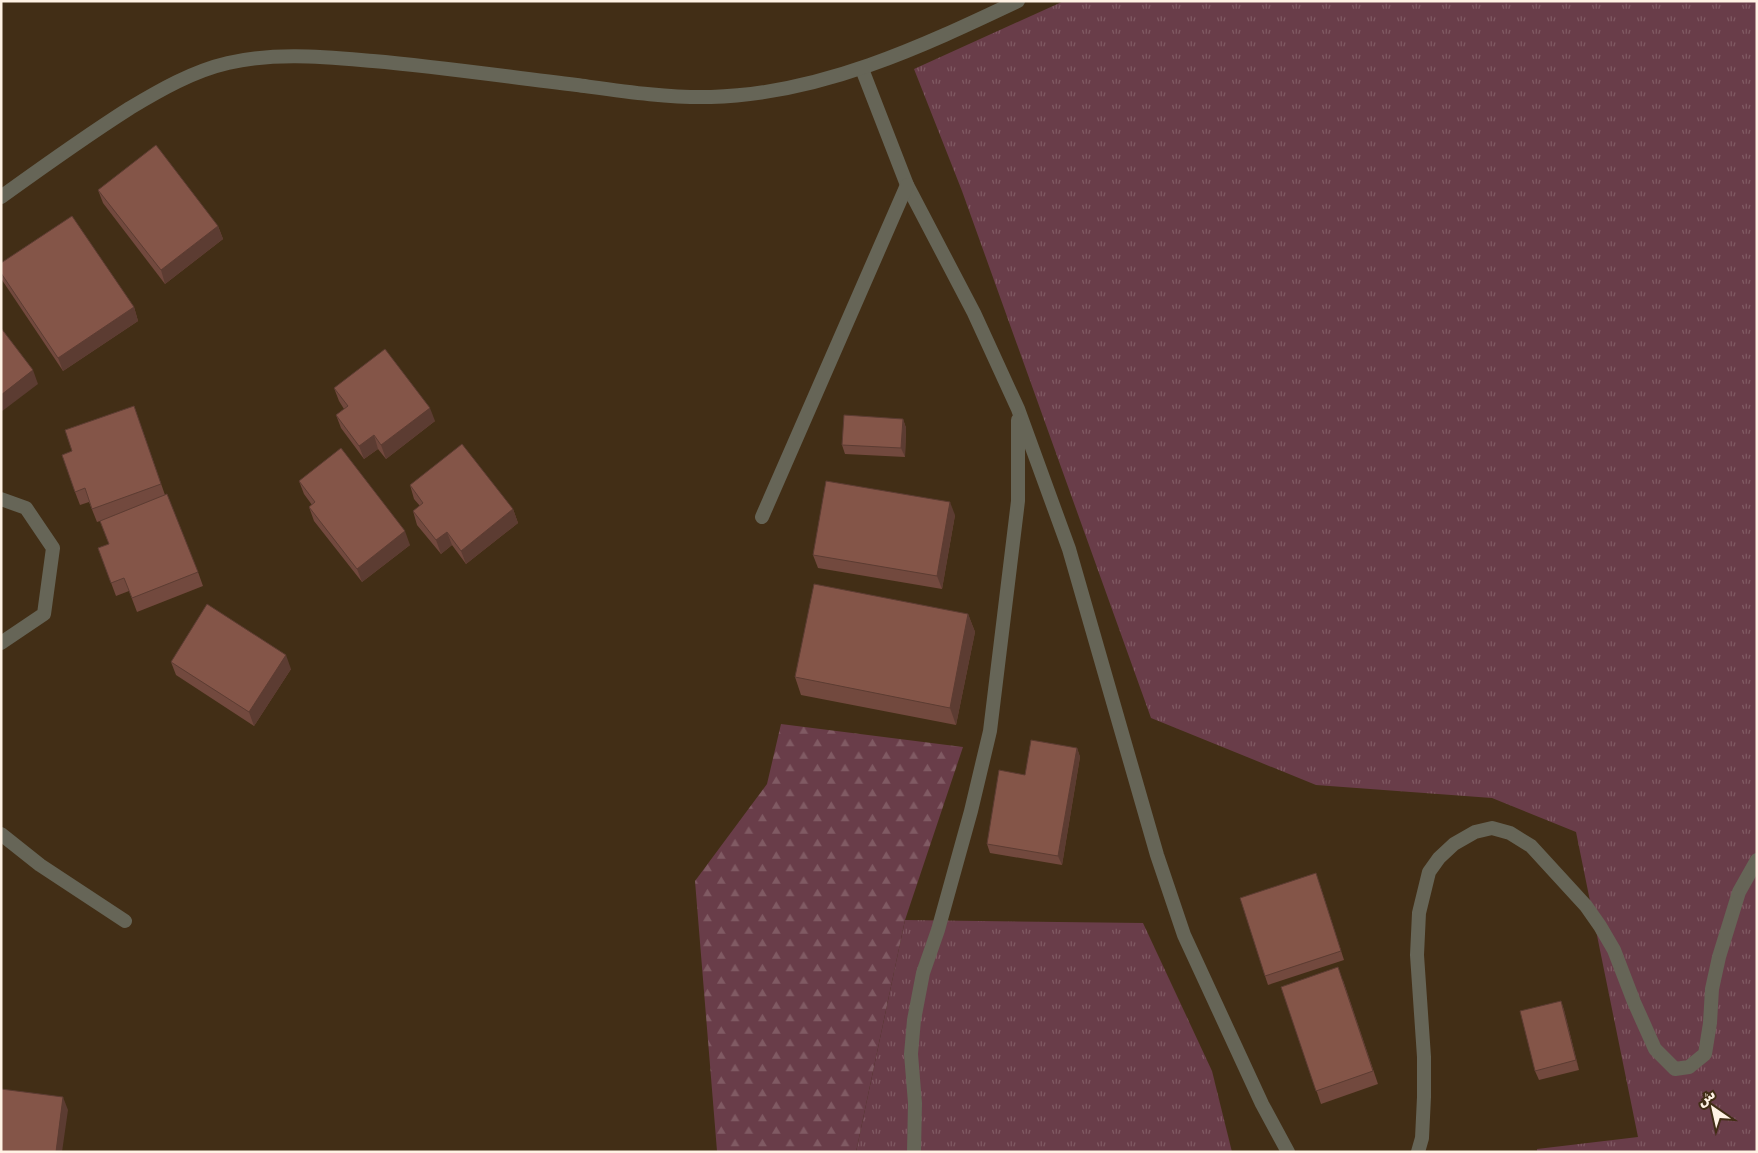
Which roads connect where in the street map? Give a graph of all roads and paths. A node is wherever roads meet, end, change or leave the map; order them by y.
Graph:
1 (1018, 1) edge
2 (862, 69) junction
3 (907, 185) junction
4 (1, 197) edge
5 (1018, 409) junction
6 (1, 499) edge
7 (762, 517) dead end
8 (1, 643) edge
9 (1, 834) edge
10 (1757, 860) edge
11 (125, 921) dead end
12 (914, 1152) edge
13 (1288, 1152) edge
14 (1418, 1152) edge

1 - 2 street
2 - 3 street
2 - 4 street
3 - 5 street
3 - 7 street
5 - 12 street
5 - 13 street
6 - 8 street
9 - 11 street
10 - 14 street

